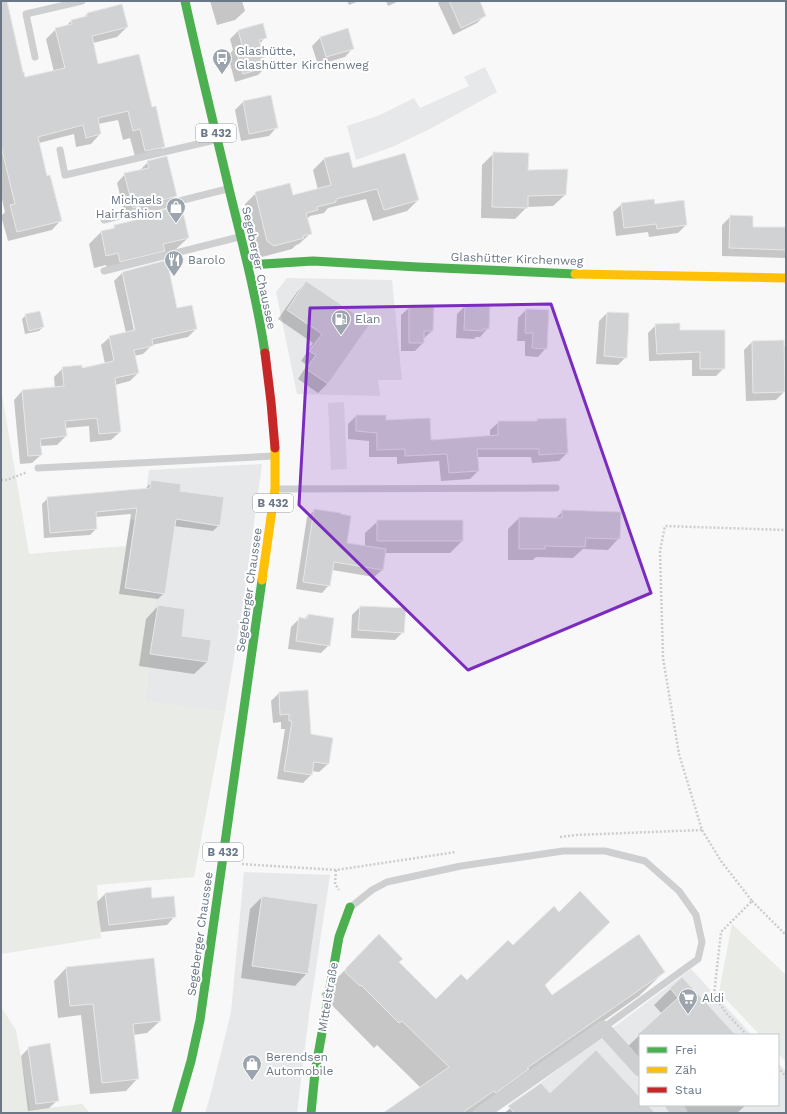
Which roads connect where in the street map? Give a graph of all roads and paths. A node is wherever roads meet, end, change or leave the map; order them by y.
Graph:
1 (82, 1) edge
2 (185, 1) edge
3 (35, 57) dead end
4 (217, 140) junction
5 (60, 150) dead end
6 (229, 189) junction
7 (104, 220) dead end
8 (241, 236) junction
9 (248, 264) junction
10 (104, 271) dead end
11 (786, 278) edge
12 (276, 456) junction
13 (38, 468) joint
14 (1, 480) edge
15 (556, 488) dead end
16 (274, 489) junction
17 (786, 530) edge
18 (702, 830) junction
19 (560, 837) dead end
20 (459, 852) dead end
21 (222, 862) junction
22 (752, 900) junction
23 (350, 907) joint
24 (786, 935) edge
25 (603, 1028) junction
26 (746, 1034) edge
27 (639, 1068) edge
28 (779, 1069) edge
29 (786, 1077) edge
30 (176, 1113) edge
31 (311, 1113) edge
32 (482, 1113) edge

1 - 3 lane
2 - 4 main road, Segeberger Chaussee / B 432
4 - 5 lane
4 - 6 main road, Segeberger Chaussee / B 432
6 - 7 lane
6 - 8 main road, Segeberger Chaussee / B 432
8 - 9 main road, Segeberger Chaussee / B 432
8 - 10 lane
9 - 11 main road, Glashütter Kirchenweg
9 - 12 main road, Segeberger Chaussee / B 432
12 - 13 lane
12 - 16 main road, Segeberger Chaussee / B 432
13 - 14 path
15 - 16 lane
16 - 21 main road, Segeberger Chaussee / B 432
17 - 18 path
18 - 19 path
18 - 22 path
20 - 21 path
21 - 30 main road, Segeberger Chaussee / B 432
22 - 24 path
22 - 26 path
23 - 25 lane
23 - 31 main road, Mittelstraße
25 - 27 street
25 - 32 street
28 - 29 path

